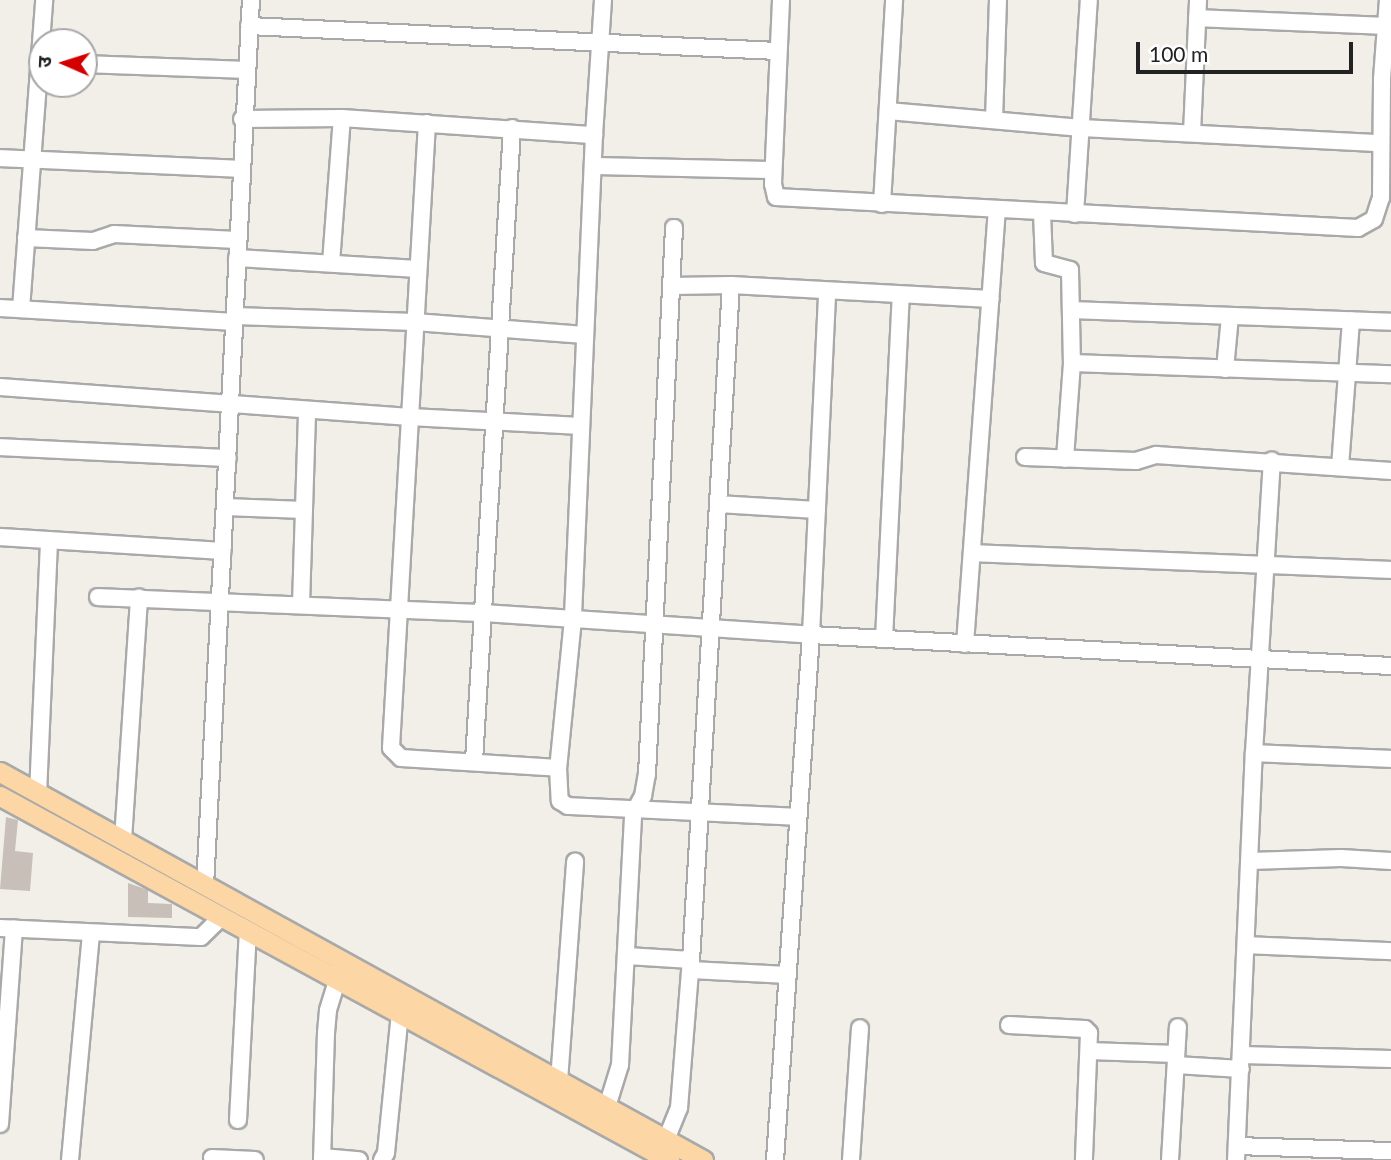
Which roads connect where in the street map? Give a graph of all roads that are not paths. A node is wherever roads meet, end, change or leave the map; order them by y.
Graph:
1 (44, 0) edge
2 (251, 0) edge
3 (603, 0) edge
4 (781, 0) edge
5 (894, 0) edge
6 (998, 0) edge
7 (1088, 0) edge
8 (1198, 0) edge
9 (1388, 0) edge
10 (1197, 18) junction
11 (249, 26) junction
12 (1388, 26) edge
13 (43, 28) edge
14 (599, 42) junction
15 (778, 51) junction
16 (98, 65) edge
17 (247, 70) junction
18 (38, 98) edge
19 (888, 111) junction
20 (342, 118) junction
21 (242, 119) junction
22 (994, 120) junction
23 (427, 123) junction
24 (512, 128) junction
25 (1081, 128) junction
26 (1192, 133) junction
27 (594, 135) junction
28 (1381, 143) junction
29 (0, 158) edge
30 (32, 160) junction
31 (593, 166) junction
32 (241, 169) junction
33 (773, 170) junction
34 (882, 204) junction
35 (997, 210) junction
36 (1042, 213) junction
37 (1075, 214) junction
38 (1374, 219) junction
39 (1391, 221) edge
40 (674, 228) dead end
41 (26, 238) junction
42 (237, 240) junction
43 (237, 258) junction
44 (331, 263) junction
45 (418, 269) junction
46 (731, 285) junction
47 (672, 286) junction
48 (827, 293) junction
49 (901, 296) junction
50 (991, 299) junction
51 (0, 308) edge
52 (22, 309) junction
53 (1071, 310) junction
54 (1230, 316) junction
55 (235, 319) junction
56 (1351, 320) junction
57 (415, 322) junction
58 (1391, 322) edge
59 (499, 327) junction
60 (586, 335) junction
61 (1072, 363) junction
62 (1225, 369) junction
63 (1349, 373) junction
64 (1391, 374) edge
65 (0, 387) edge
66 (230, 404) junction
67 (307, 410) junction
68 (410, 417) junction
69 (495, 421) junction
70 (581, 426) junction
71 (0, 447) edge
72 (1025, 457) dead end
73 (228, 458) junction
74 (1065, 458) junction
75 (1272, 461) junction
76 (1340, 467) junction
77 (1391, 471) edge
78 (719, 504) junction
79 (225, 507) junction
80 (304, 510) junction
81 (817, 510) junction
82 (0, 537) edge
83 (49, 540) junction
84 (223, 551) junction
85 (972, 552) junction
86 (1268, 563) junction
87 (1391, 570) edge
88 (98, 597) dead end
89 (139, 598) junction
90 (220, 602) junction
91 (301, 605) junction
92 (400, 610) junction
93 (484, 613) junction
94 (573, 619) junction
95 (656, 623) junction
96 (712, 627) junction
97 (811, 635) junction
98 (884, 639) junction
99 (965, 644) junction
100 (1260, 661) junction
101 (1391, 666) edge
102 (1254, 753) junction
103 (1391, 759) edge
104 (474, 761) junction
105 (558, 768) junction
106 (0, 772) edge
107 (38, 794) junction
108 (0, 796) edge
109 (635, 810) junction
110 (701, 813) junction
111 (799, 817) junction
112 (123, 840) junction
113 (1250, 861) junction
114 (1391, 861) edge
115 (575, 862) dead end
116 (205, 886) junction
117 (222, 917) junction
118 (7, 928) edge
119 (248, 931) junction
120 (91, 934) junction
121 (1246, 945) junction
122 (1391, 951) edge
123 (626, 956) junction
124 (691, 965) junction
125 (341, 970) junction
126 (788, 975) junction
127 (400, 1012) junction
128 (1009, 1025) dead end
129 (1178, 1027) dead end
130 (860, 1028) dead end
131 (1089, 1051) junction
132 (1391, 1059) edge
133 (1176, 1060) junction
134 (1241, 1062) junction
135 (559, 1081) junction
136 (607, 1107) junction
137 (238, 1120) dead end
138 (0, 1124) edge
139 (1391, 1151) edge
140 (1236, 1153) edge
141 (665, 1154) edge
142 (212, 1157) dead end
143 (322, 1159) edge
144 (70, 1160) edge
145 (255, 1160) edge
146 (359, 1160) edge
147 (382, 1160) edge
148 (702, 1160) edge
149 (775, 1160) edge
150 (851, 1160) edge
151 (1084, 1160) edge
152 (1170, 1160) edge

1 - 13 street
2 - 11 street
3 - 14 street
4 - 15 street
5 - 19 street
6 - 22 street
7 - 25 street
8 - 10 street
9 - 12 street
10 - 12 street
10 - 26 street
11 - 14 street
11 - 17 street
12 - 28 street
14 - 15 street
14 - 27 street
15 - 33 street
16 - 17 street
17 - 21 street
18 - 30 street
19 - 22 street
19 - 34 street
20 - 21 street
20 - 23 street
20 - 44 street
21 - 32 street
22 - 25 street
23 - 24 street
23 - 45 street
24 - 27 street
24 - 59 street
25 - 26 street
25 - 37 street
26 - 28 street
27 - 31 street
28 - 38 street
29 - 30 street
30 - 32 street
30 - 41 street
31 - 33 street
31 - 60 street
32 - 42 street
33 - 34 street
34 - 35 street
35 - 36 street
35 - 50 street
36 - 37 street
36 - 53 street
37 - 38 street
38 - 39 street
40 - 47 street
41 - 42 street
41 - 52 street
42 - 43 street
43 - 44 street
43 - 55 street
44 - 45 street
45 - 57 street
46 - 47 street
46 - 48 street
46 - 78 street
47 - 95 street
48 - 49 street
48 - 81 street
49 - 50 street
49 - 98 street
50 - 85 street
51 - 52 street
52 - 55 street
53 - 54 street
53 - 61 street
54 - 56 street
54 - 62 street
55 - 57 street
55 - 66 street
56 - 58 street
56 - 63 street
57 - 59 street
57 - 68 street
59 - 60 street
59 - 69 street
60 - 70 street
61 - 62 street
61 - 74 street
62 - 63 street
63 - 64 street
63 - 76 street
65 - 66 street
66 - 67 street
66 - 73 street
67 - 68 street
67 - 80 street
68 - 69 street
68 - 92 street
69 - 70 street
69 - 93 street
70 - 94 street
71 - 73 street
72 - 74 street
73 - 79 street
74 - 75 street
75 - 76 street
75 - 86 street
76 - 77 street
78 - 81 street
78 - 96 street
79 - 80 street
79 - 84 street
80 - 91 street
81 - 97 street
82 - 83 street
83 - 84 street
83 - 107 street
84 - 90 street
85 - 86 street
85 - 99 street
86 - 87 street
86 - 100 street
88 - 89 street
89 - 90 street
89 - 112 street
90 - 91 street
90 - 116 street
91 - 92 street
92 - 93 street
92 - 104 street
93 - 94 street
93 - 104 street
94 - 95 street
94 - 105 street
95 - 96 street
95 - 109 street
96 - 97 street
96 - 110 street
97 - 98 street
97 - 111 street
98 - 99 street
99 - 100 street
100 - 101 street
100 - 102 street
102 - 103 street
102 - 113 street
104 - 105 street
105 - 109 street
106 - 107 main road
107 - 112 main road
108 - 117 main road
109 - 110 street
109 - 123 street
110 - 111 street
110 - 124 street
111 - 126 street
112 - 116 main road
113 - 114 street
113 - 121 street
115 - 135 street
116 - 125 main road
117 - 119 main road
117 - 120 street
118 - 120 street
118 - 138 street
119 - 125 main road
119 - 137 street
120 - 144 street
121 - 122 street
121 - 134 street
123 - 124 street
123 - 136 street
124 - 126 street
124 - 141 street
125 - 127 main road
125 - 135 main road
125 - 143 street
126 - 149 street
127 - 141 main road
127 - 147 street
128 - 131 street
129 - 133 street
130 - 150 street
131 - 133 street
131 - 151 street
132 - 134 street
133 - 134 street
133 - 152 street
134 - 140 street
135 - 136 main road
136 - 141 main road
139 - 140 street
141 - 148 main road
142 - 145 street
143 - 146 street

